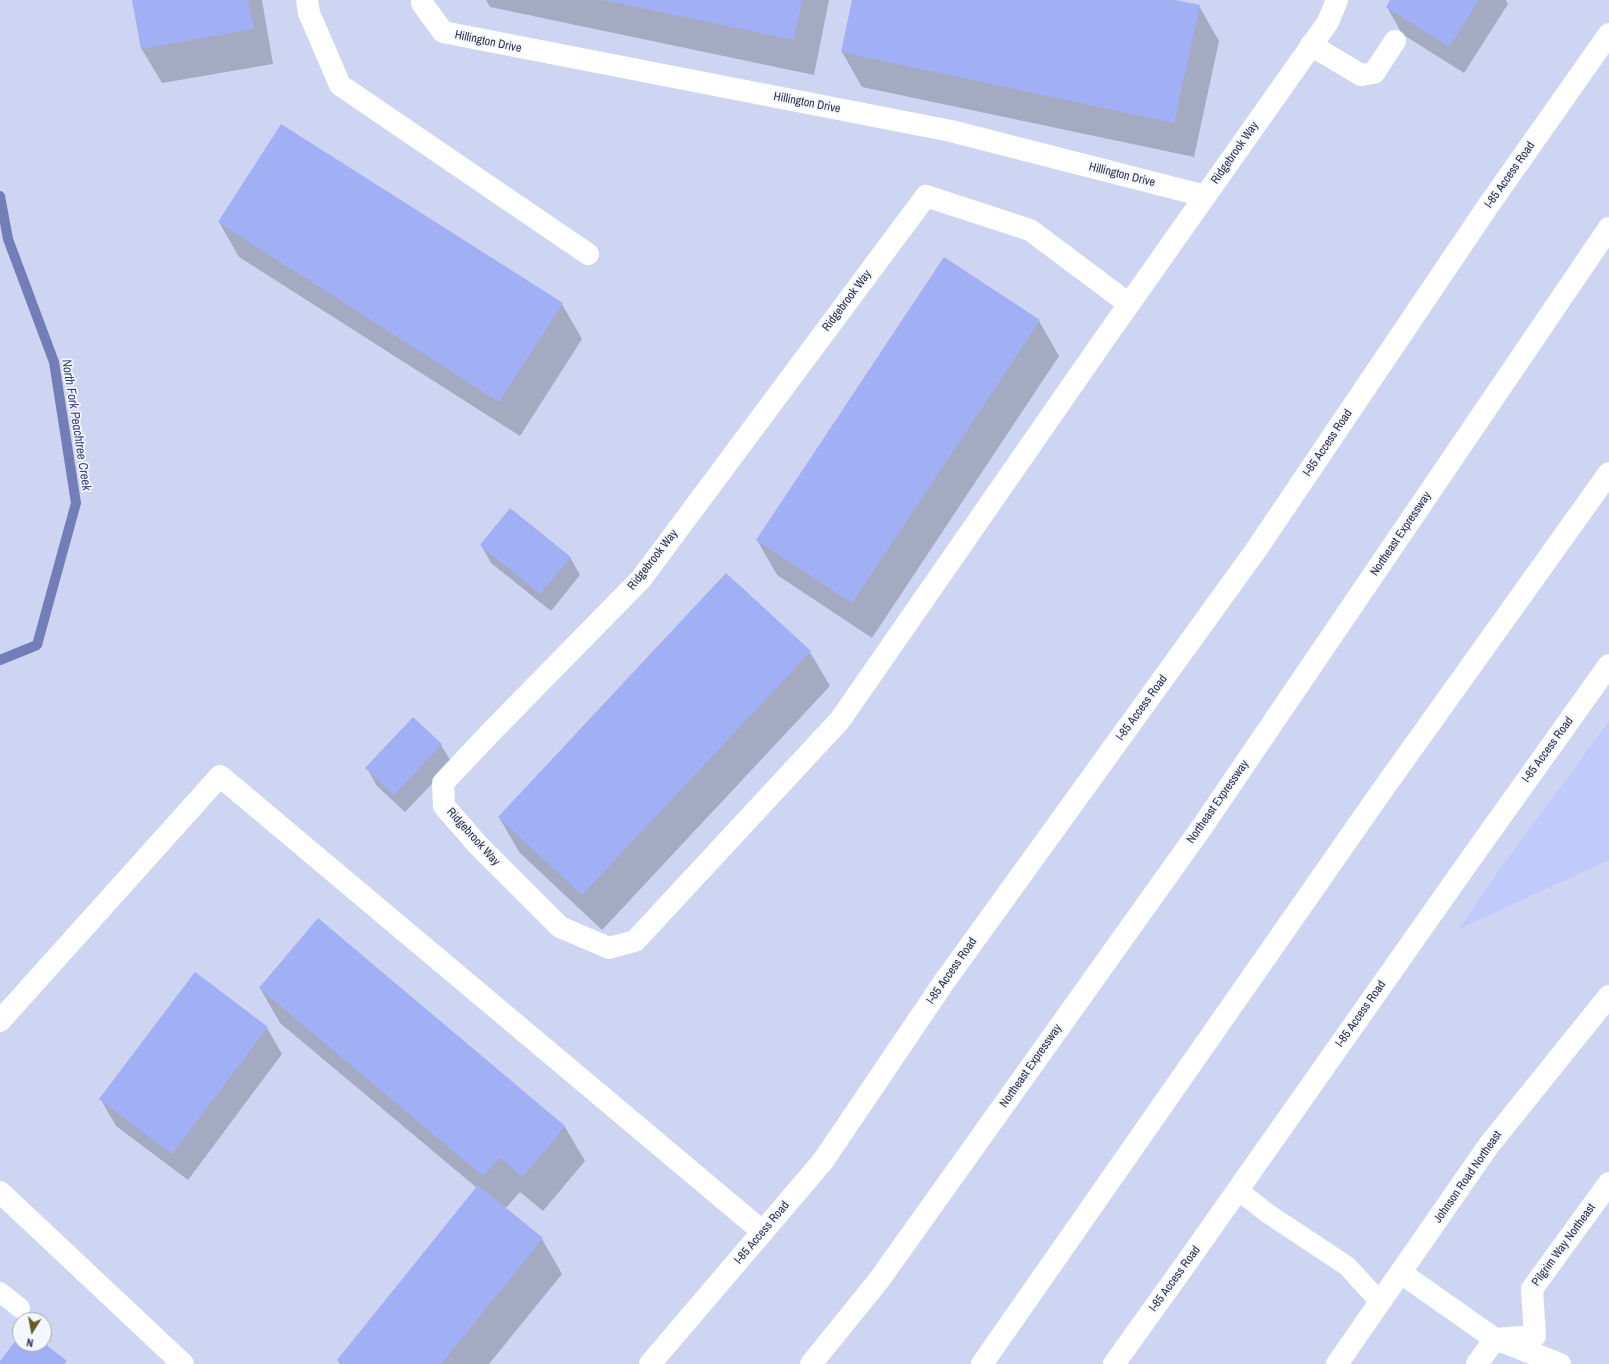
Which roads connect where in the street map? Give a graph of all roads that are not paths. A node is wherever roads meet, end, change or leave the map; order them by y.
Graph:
1 (307, 0) edge
2 (422, 0) edge
3 (1337, 0) edge
4 (1609, 34) edge
5 (1395, 41) dead end
6 (1311, 45) junction
7 (1205, 196) junction
8 (1609, 228) edge
9 (588, 254) dead end
10 (1129, 304) junction
11 (1609, 473) edge
12 (1609, 665) edge
13 (1609, 996) edge
14 (0, 1021) edge
15 (1609, 1183) edge
16 (1238, 1190) junction
17 (0, 1192) edge
18 (763, 1232) junction
19 (1401, 1273) junction
20 (0, 1292) edge
21 (1380, 1302) junction
22 (20, 1308) dead end
23 (1495, 1339) junction
24 (182, 1364) edge
25 (650, 1364) edge
26 (811, 1364) edge
27 (982, 1364) edge
28 (1114, 1364) edge
29 (1337, 1364) edge
30 (1477, 1364) edge
31 (1560, 1364) edge

1 - 9 main road
2 - 7 main road, Hillington Drive
3 - 6 main road, Ridgebrook Way
4 - 18 main road, I-85 Access Road
5 - 6 main road
6 - 7 main road, Ridgebrook Way
7 - 10 main road, Ridgebrook Way
8 - 26 main road, Northeast Expressway
10 - 10 main road, Ridgebrook Way
11 - 27 main road
12 - 16 main road, I-85 Access Road
13 - 19 main road, Johnson Road Northeast
14 - 18 main road
15 - 23 main road, Pilgrim Way Northeast
16 - 21 lane
16 - 28 main road, I-85 Access Road
17 - 24 main road
18 - 25 main road, I-85 Access Road
19 - 21 main road, Johnson Road Northeast
19 - 23 main road
20 - 22 lane
21 - 29 main road, Johnson Road Northeast
23 - 30 main road
23 - 31 main road

